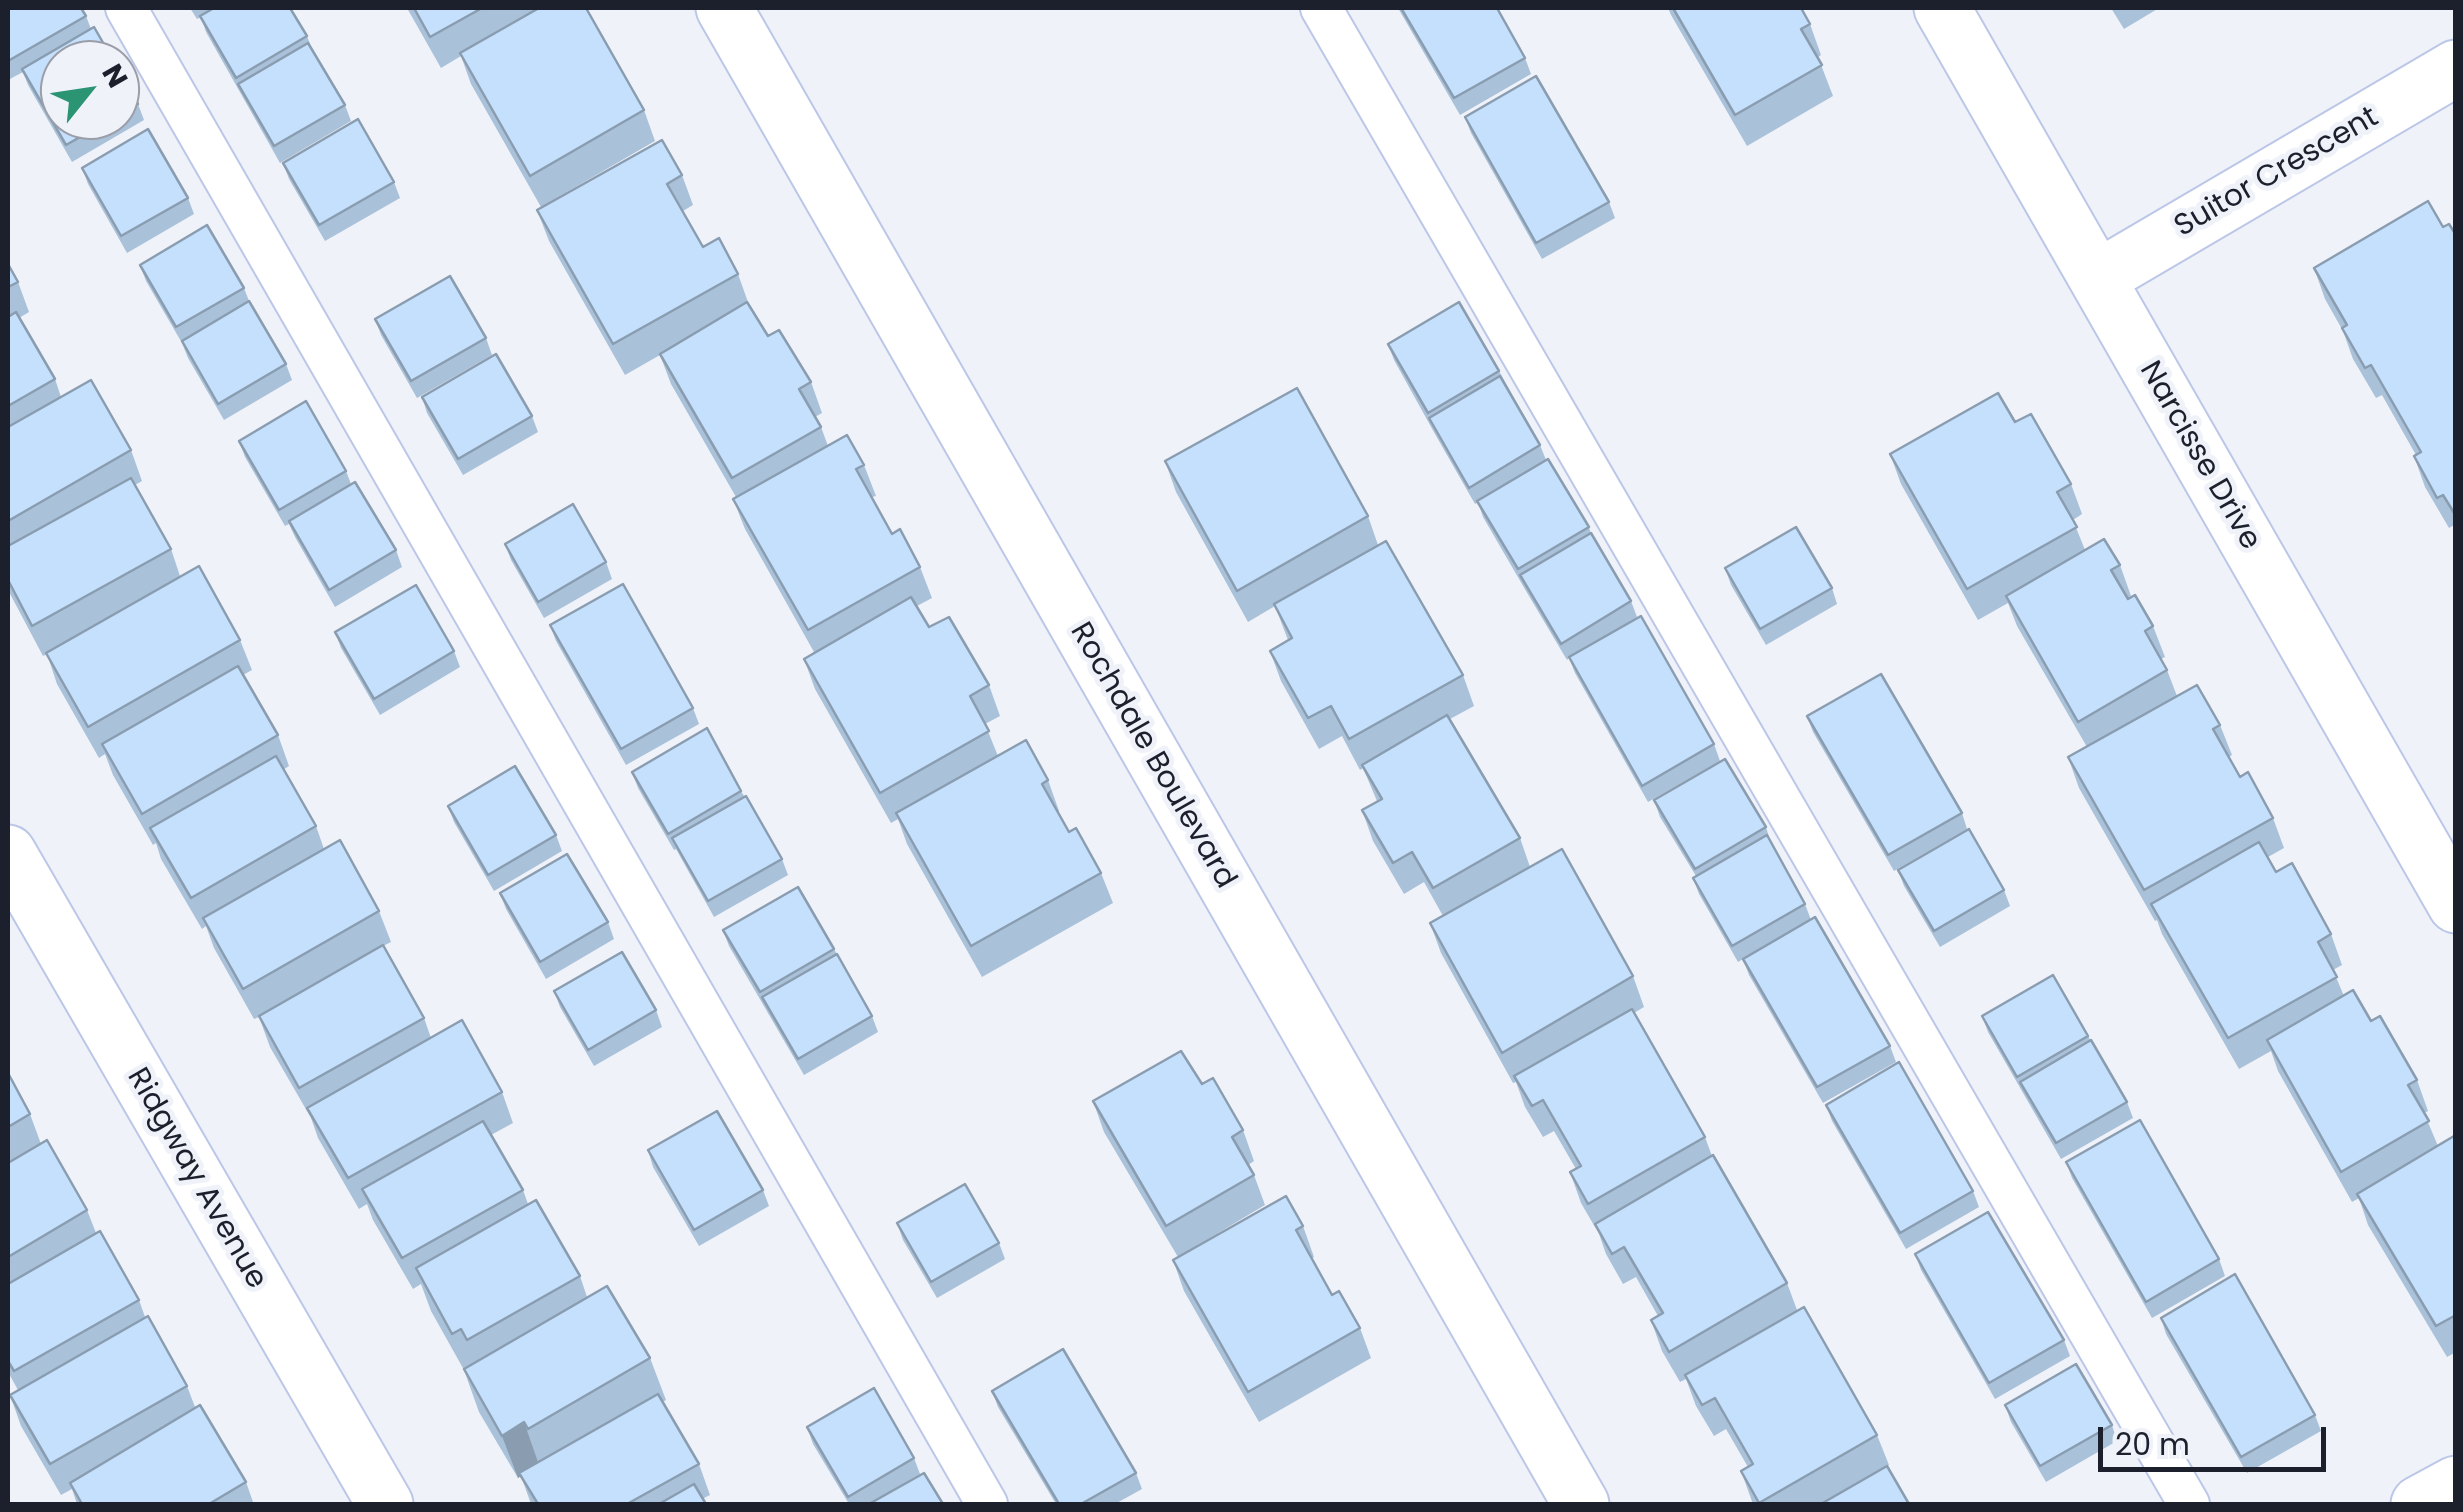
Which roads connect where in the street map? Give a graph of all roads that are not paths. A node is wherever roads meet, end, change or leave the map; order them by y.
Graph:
1 (126, 8) edge
2 (724, 8) edge
3 (1320, 8) edge
4 (1942, 8) edge
5 (2456, 68) edge
6 (2098, 278) junction
7 (8, 853) edge
8 (2456, 905) edge
9 (2456, 1484) edge
10 (385, 1504) edge
11 (987, 1504) edge
12 (1581, 1504) edge
13 (2189, 1504) edge
14 (2419, 1504) edge

1 - 11 lane
2 - 12 street, Rochdale Boulevard
3 - 13 lane
4 - 6 street, Narcisse Drive
5 - 6 street, Suitor Crescent
6 - 8 street, Narcisse Drive
7 - 10 street, Ridgway Avenue
9 - 14 street

